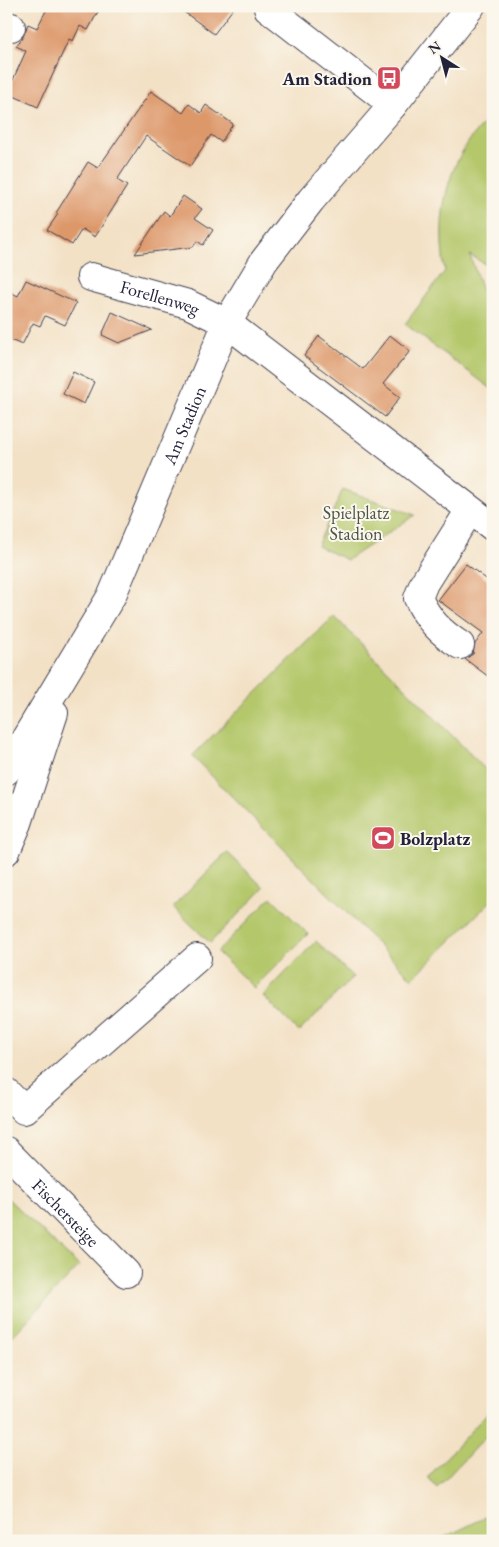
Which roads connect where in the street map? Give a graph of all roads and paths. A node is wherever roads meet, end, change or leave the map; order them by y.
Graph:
1 (471, 6) edge
2 (268, 8) dead end
3 (392, 105) junction
4 (91, 277) dead end
5 (228, 323) junction
6 (470, 510) junction
7 (493, 527) edge
8 (450, 646) dead end
9 (68, 669) junction
10 (6, 771) edge
11 (6, 851) edge
12 (197, 958) dead end
13 (6, 1092) edge
14 (6, 1151) edge
15 (126, 1273) dead end

1 - 3 street, Am Stadion
2 - 3 street
3 - 5 street, Am Stadion
4 - 5 street, Forellenweg
5 - 6 street, Forellenweg
5 - 9 street, Am Stadion
6 - 7 street, Forellenweg
6 - 8 street
9 - 10 street, Am Stadion
9 - 11 street, Am Stadion
12 - 13 street
14 - 15 street, Fischersteige

